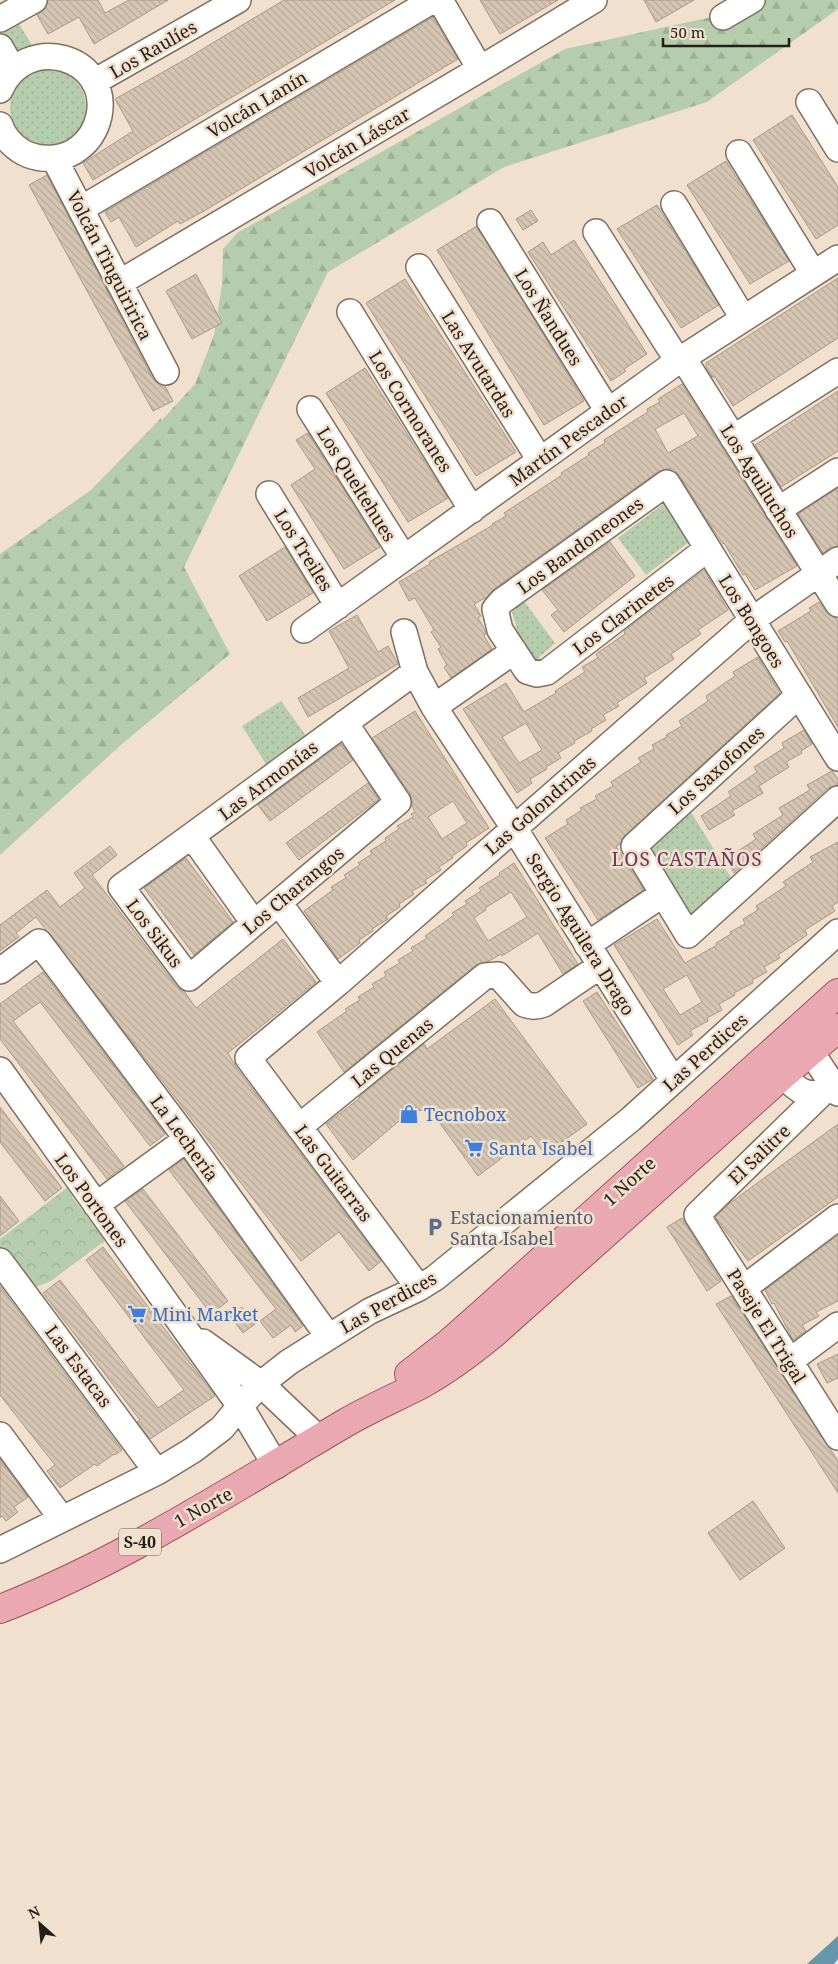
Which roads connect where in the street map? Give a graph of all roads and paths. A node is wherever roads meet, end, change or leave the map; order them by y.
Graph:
1 (34, 0) edge
2 (433, 0) edge
3 (440, 0) edge
4 (594, 0) edge
5 (752, 0) edge
6 (228, 2) edge
7 (724, 17) dead end
8 (0, 19) edge
9 (0, 47) edge
10 (480, 69) junction
11 (6, 80) edge
12 (94, 82) junction
13 (809, 102) dead end
14 (3, 137) edge
15 (838, 149) edge
16 (739, 154) dead end
17 (54, 158) junction
18 (674, 204) dead end
19 (81, 208) junction
20 (490, 222) dead end
21 (596, 232) dead end
22 (838, 258) edge
23 (419, 267) dead end
24 (813, 273) junction
25 (119, 283) junction
26 (350, 312) dead end
27 (743, 318) junction
28 (680, 359) junction
29 (838, 371) edge
30 (166, 372) dead end
31 (310, 409) dead end
32 (608, 411) junction
33 (733, 438) junction
34 (540, 460) junction
35 (838, 471) edge
36 (666, 483) joint
37 (269, 494) dead end
38 (472, 510) junction
39 (778, 510) junction
40 (708, 549) junction
41 (404, 558) junction
42 (828, 566) edge
43 (838, 604) edge
44 (338, 606) junction
45 (752, 620) junction
46 (304, 630) dead end
47 (404, 632) dead end
48 (514, 651) junction
49 (415, 672) junction
50 (799, 695) junction
51 (434, 707) junction
52 (345, 722) junction
53 (838, 758) edge
54 (838, 799) edge
55 (514, 828) junction
56 (192, 836) junction
57 (121, 887) joint
58 (663, 894) junction
59 (278, 903) junction
60 (254, 923) junction
61 (838, 932) edge
62 (587, 945) junction
63 (600, 966) junction
64 (0, 971) edge
65 (189, 978) joint
66 (338, 983) junction
67 (838, 994) edge
68 (838, 1028) edge
69 (802, 1042) junction
70 (248, 1058) joint
71 (0, 1070) edge
72 (784, 1074) junction
73 (673, 1080) junction
74 (833, 1090) edge
75 (299, 1127) junction
76 (187, 1139) junction
77 (96, 1205) junction
78 (697, 1215) joint
79 (838, 1217) edge
80 (0, 1261) edge
81 (419, 1288) junction
82 (744, 1288) junction
83 (838, 1325) edge
84 (185, 1329) junction
85 (328, 1336) junction
86 (790, 1360) junction
87 (261, 1384) junction
88 (240, 1406) junction
89 (347, 1422) junction
90 (0, 1435) edge
91 (838, 1437) edge
92 (319, 1440) junction
93 (276, 1466) junction
94 (157, 1472) junction
95 (62, 1519) junction
96 (0, 1550) edge
97 (0, 1609) edge

1 - 8 street
2 - 19 street, Volcán Lanín
3 - 10 street
4 - 10 street, Volcán Láscar
5 - 7 street
6 - 12 street, Los Raulíes
9 - 11 street
10 - 25 street, Volcán Láscar
11 - 12 street, Los Raulíes
12 - 17 street, Los Raulíes
13 - 15 street
14 - 17 street, Los Raulíes
16 - 24 street
17 - 19 street, Volcán Tinguiririca
18 - 27 street
19 - 25 street, Volcán Tinguiririca
20 - 32 street, Los Ñandues
21 - 28 street, Los Aguiluchos
22 - 24 street, Martín Pescador
23 - 34 street, Las Avutardas
24 - 27 street, Martín Pescador
25 - 30 street, Volcán Tinguiririca
26 - 38 street, Los Cormoranes
27 - 28 street, Martín Pescador
28 - 32 street, Martín Pescador
28 - 33 street, Los Aguiluchos
29 - 33 street
31 - 41 street, Los Queltehues
32 - 34 street, Martín Pescador
33 - 39 street, Los Aguiluchos
34 - 38 street, Martín Pescador
35 - 39 street
36 - 40 street, Los Bongoes
36 - 48 street, Los Bandoneones
37 - 44 street, Los Treiles
38 - 41 street, Martín Pescador
39 - 42 street, Los Aguiluchos
40 - 45 street, Los Bongoes
40 - 48 street, Los Clarinetes
41 - 44 street, Martín Pescador
42 - 43 street, Los Aguiluchos
42 - 45 street, Las Golondrinas
44 - 46 street, Martín Pescador
45 - 50 street, Los Bongoes
45 - 55 street, Las Golondrinas
47 - 49 street, Sergio Aguilera Drago
48 - 51 street
49 - 51 street, Sergio Aguilera Drago
49 - 52 street, Las Armonías
50 - 53 street, Los Bongoes
50 - 58 street, Los Saxofones
51 - 55 street, Sergio Aguilera Drago
52 - 56 street, Las Armonías
52 - 59 street, Los Charangos
54 - 58 street
55 - 62 street, Sergio Aguilera Drago
55 - 66 street, Las Golondrinas
56 - 57 street, Las Armonías
56 - 60 street
57 - 65 street, Los Sikus
58 - 62 street
59 - 60 street, Los Charangos
59 - 66 street
60 - 65 street, Los Charangos
61 - 73 street, Las Perdices
62 - 63 street, Sergio Aguilera Drago
63 - 73 street, Sergio Aguilera Drago
63 - 75 street, Las Quenas
64 - 76 street, La Lechería
66 - 70 street, Las Golondrinas
67 - 69 main road, 1 Norte / S-40
68 - 69 main road, 1 Norte / S-40
69 - 72 main road, 1 Norte / S-40
69 - 74 street
69 - 89 main road, 1 Norte / S-40
70 - 75 street, Las Guitarras
71 - 77 street, Los Portones
72 - 74 street
72 - 89 main road, 1 Norte / S-40
73 - 81 street, Las Perdices
74 - 78 street, El Salitre
75 - 81 street, Las Guitarras
76 - 77 street
76 - 85 street, La Lechería
77 - 84 street, Los Portones
78 - 82 street, Pasaje El Trigal
79 - 82 street
80 - 94 street, Las Estacas
81 - 85 street, Las Perdices
82 - 86 street, Pasaje El Trigal
83 - 86 street
84 - 87 street, Los Portones
84 - 88 street, Los Portones
85 - 87 street, Las Perdices
86 - 91 street, Pasaje El Trigal
87 - 88 street, Las Perdices
87 - 92 street, Los Portones
88 - 93 street, Los Portones
88 - 94 street, Las Perdices
89 - 92 main road, 1 Norte / S-40
90 - 95 street
92 - 93 main road, 1 Norte / S-40
93 - 97 main road, 1 Norte / S-40
94 - 95 street, Las Perdices
95 - 96 street, Las Perdices

